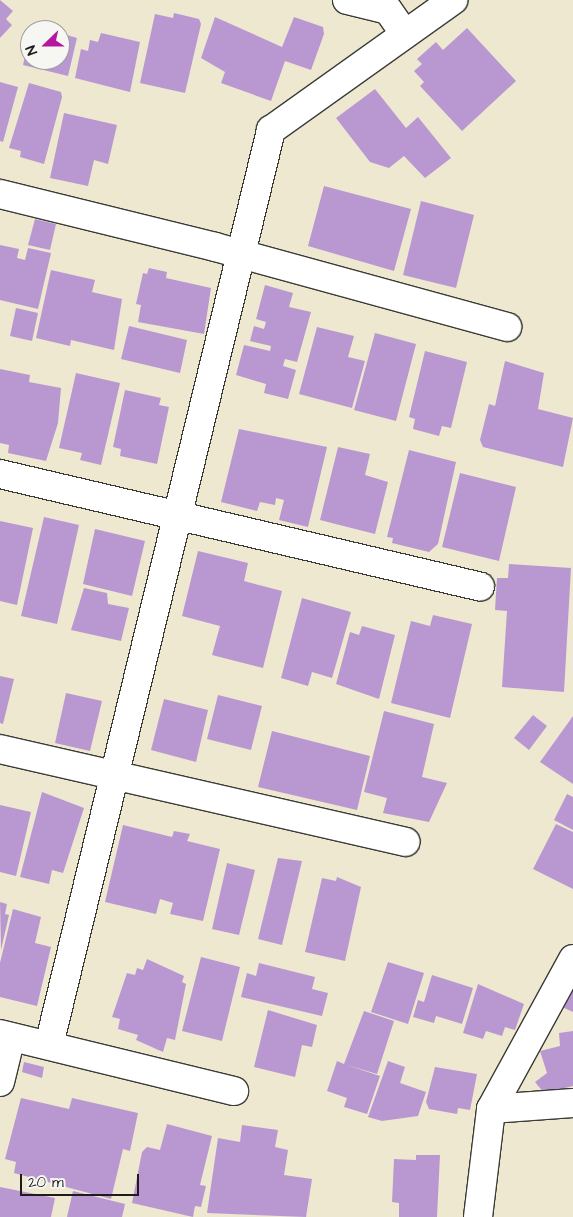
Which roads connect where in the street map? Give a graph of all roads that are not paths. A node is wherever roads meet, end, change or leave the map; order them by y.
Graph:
1 (347, 0) edge
2 (453, 0) edge
3 (405, 34) junction
4 (0, 194) edge
5 (241, 255) junction
6 (507, 327) dead end
7 (0, 474) edge
8 (178, 515) junction
9 (480, 587) dead end
10 (0, 748) edge
11 (116, 776) junction
12 (405, 842) dead end
13 (573, 959) edge
14 (6, 1036) edge
15 (48, 1045) junction
16 (0, 1082) edge
17 (234, 1091) dead end
18 (573, 1103) edge
19 (491, 1110) junction
20 (478, 1217) edge

1 - 3 street
2 - 3 street
3 - 5 street
4 - 5 street
5 - 6 street
5 - 8 street
7 - 8 street
8 - 9 street
8 - 11 street
10 - 11 street
11 - 12 street
11 - 15 street
13 - 19 street
14 - 15 street
14 - 16 street
15 - 17 street
18 - 19 street
19 - 20 street

